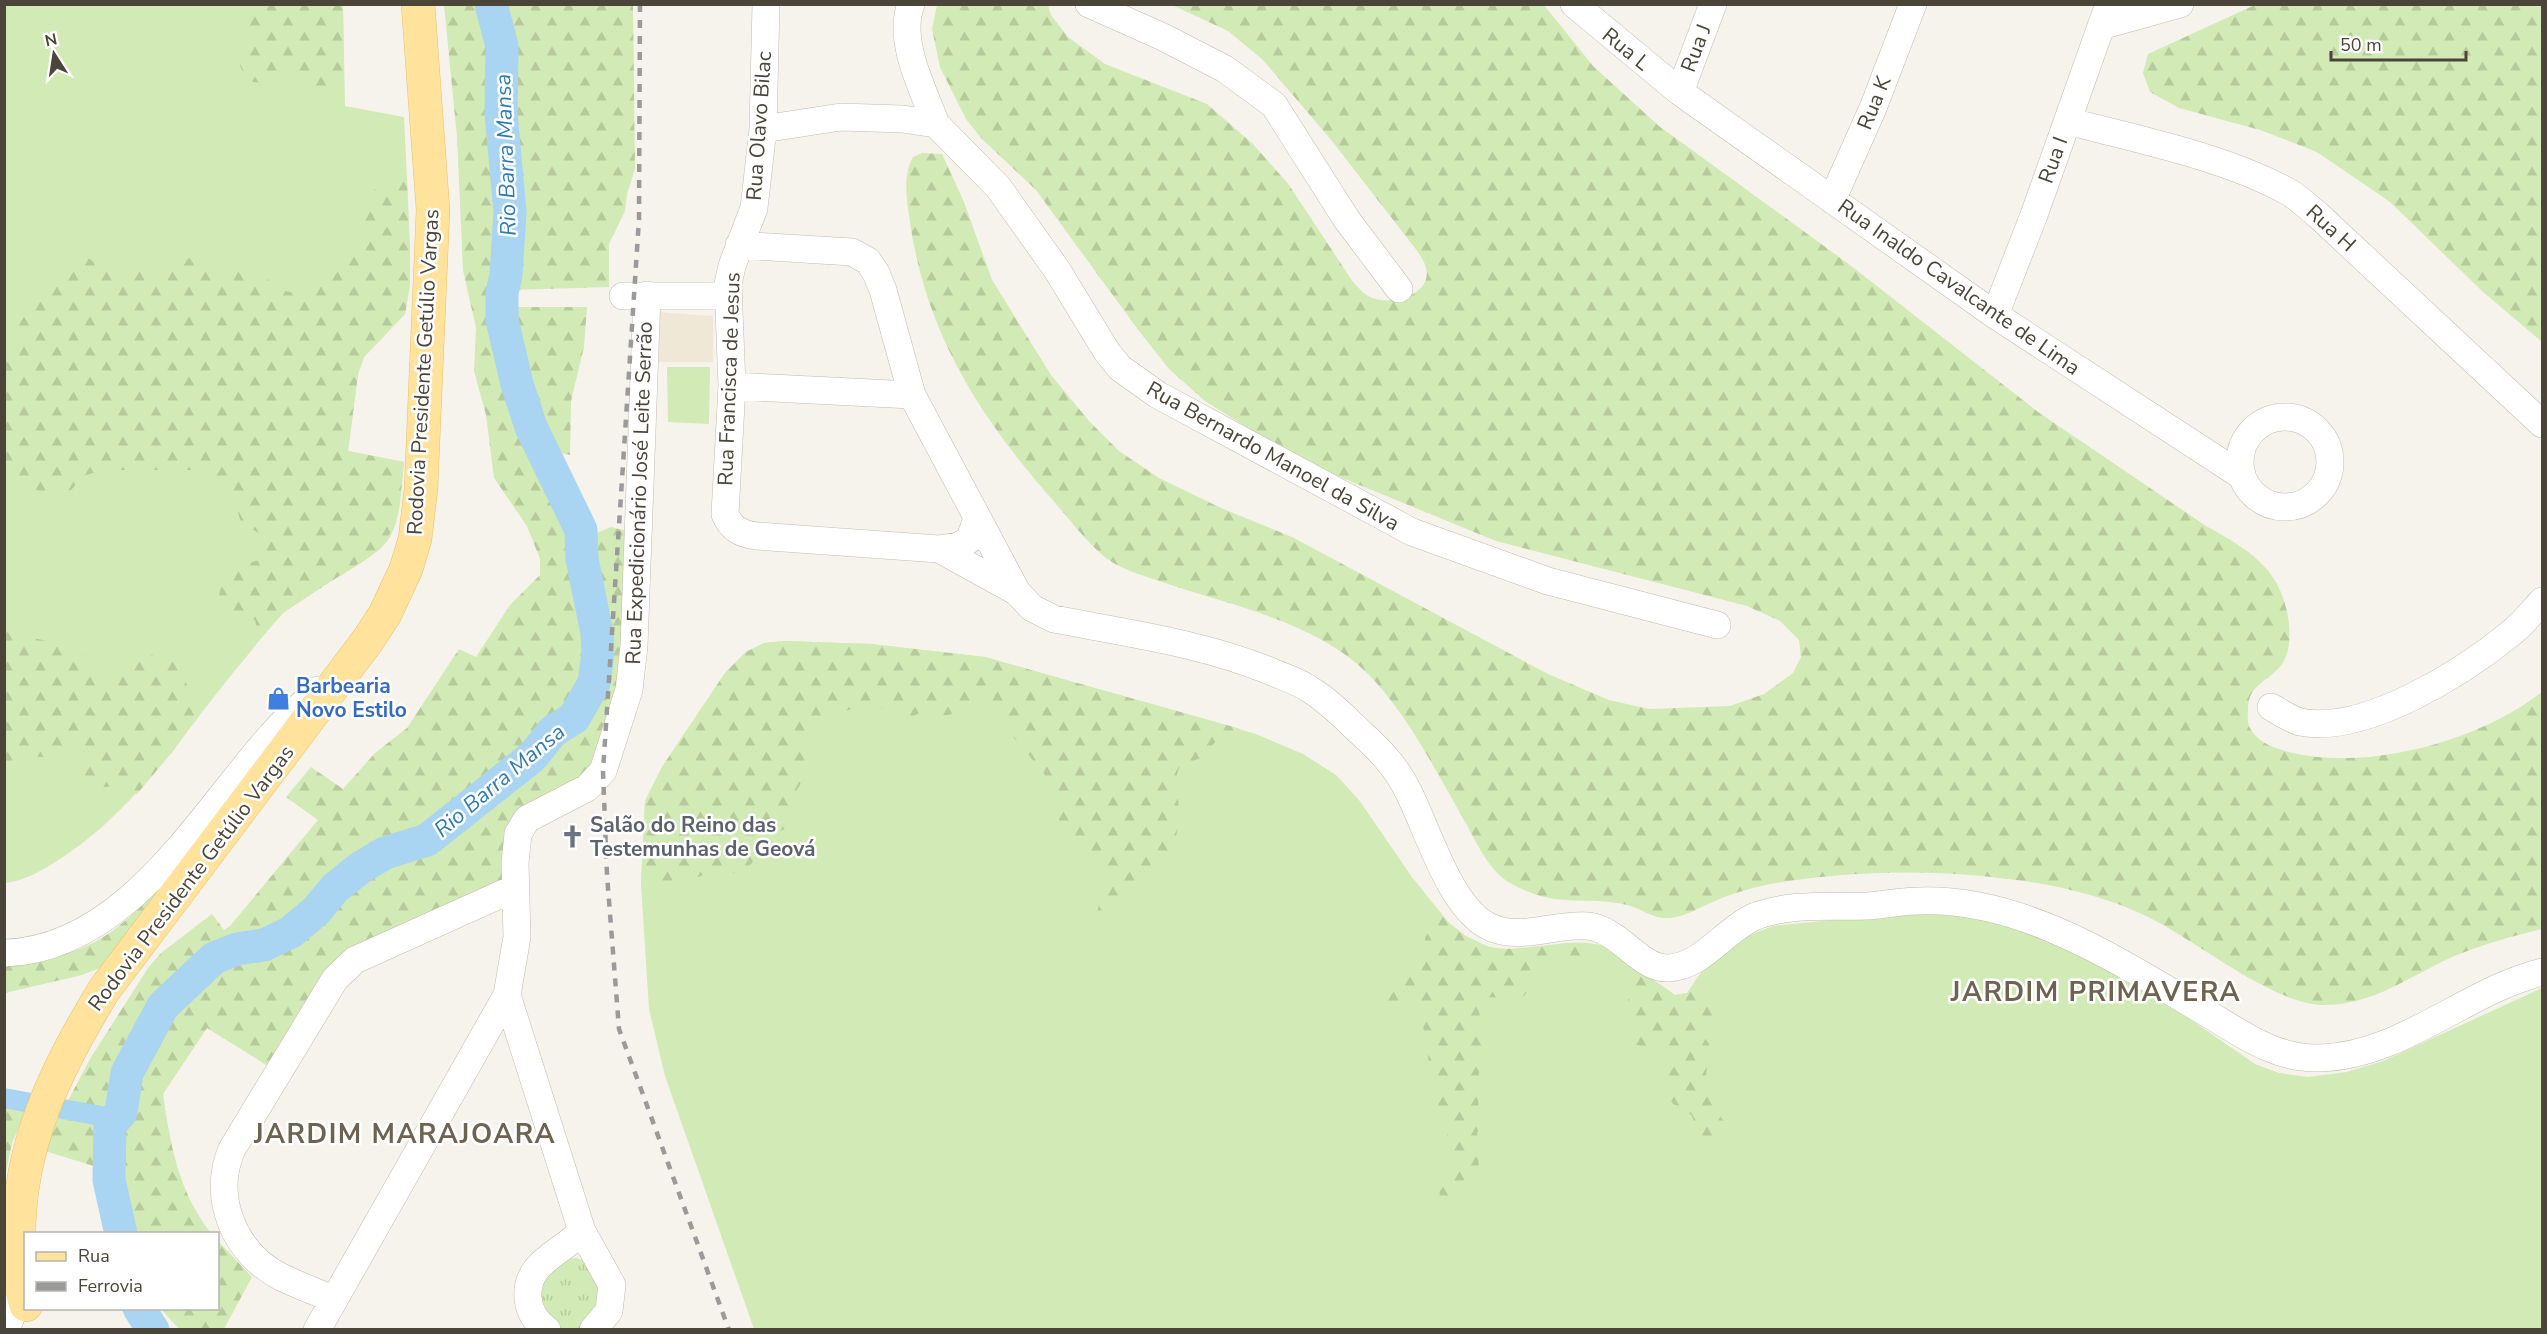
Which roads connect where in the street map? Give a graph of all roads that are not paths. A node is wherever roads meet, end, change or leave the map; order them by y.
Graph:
1 (418, 4) edge
2 (766, 4) edge
3 (911, 4) edge
4 (1089, 4) edge
5 (1574, 4) edge
6 (1713, 4) edge
7 (1913, 4) edge
8 (2180, 4) edge
9 (2105, 15) edge
10 (1680, 92) junction
11 (2068, 121) junction
12 (936, 124) junction
13 (763, 129) junction
14 (1832, 200) junction
15 (739, 245) junction
16 (1399, 289) dead end
17 (728, 296) junction
18 (1995, 315) junction
19 (732, 386) junction
20 (912, 395) junction
21 (2542, 424) edge
22 (2242, 476) dead end
23 (977, 519) junction
24 (939, 549) junction
25 (1017, 592) junction
26 (2542, 601) edge
27 (1717, 625) dead end
28 (2271, 707) dead end
29 (276, 745) junction
30 (515, 876) junction
31 (4, 953) edge
32 (2542, 972) edge
33 (507, 995) junction
34 (582, 1231) junction
35 (332, 1299) junction
36 (24, 1302) edge
37 (27, 1310) edge
38 (6, 1329) edge
39 (34, 1329) edge
40 (317, 1329) edge
41 (547, 1329) edge
42 (593, 1329) edge

1 - 29 main road, Rodovia Presidente Getúlio Vargas
2 - 13 street, Rua Olavo Bilac
3 - 12 street
4 - 16 street
5 - 10 street, Rua L
6 - 10 street, Rua J
7 - 14 street, Rua K
8 - 9 street
9 - 11 street, Rua I
10 - 14 street, Rua Inaldo Cavalcante de Lima
11 - 18 street, Rua I
11 - 21 street, Rua H
12 - 13 street
12 - 27 street, Rua Bernardo Manoel da Silva
13 - 15 street, Rua Olavo Bilac
14 - 18 street, Rua Inaldo Cavalcante de Lima
15 - 17 street, Rua Francisca de Jesus
15 - 20 street
17 - 19 street, Rua Francisca de Jesus
17 - 30 street, Rua Expedicionário José Leite Serrão
18 - 22 street, Rua Inaldo Cavalcante de Lima
19 - 20 street
19 - 24 street, Rua Francisca de Jesus
20 - 23 street
23 - 24 street
23 - 25 street
24 - 25 street
25 - 32 street
26 - 28 street
29 - 31 street
29 - 36 main road, Rodovia Presidente Getúlio Vargas
30 - 33 street, Rua Expedicionário José Leite Serrão
30 - 35 street
33 - 34 street
33 - 35 street
34 - 41 street
34 - 42 street
35 - 40 street
36 - 38 street
37 - 39 main road, Rodovia Presidente Getúlio Vargas

